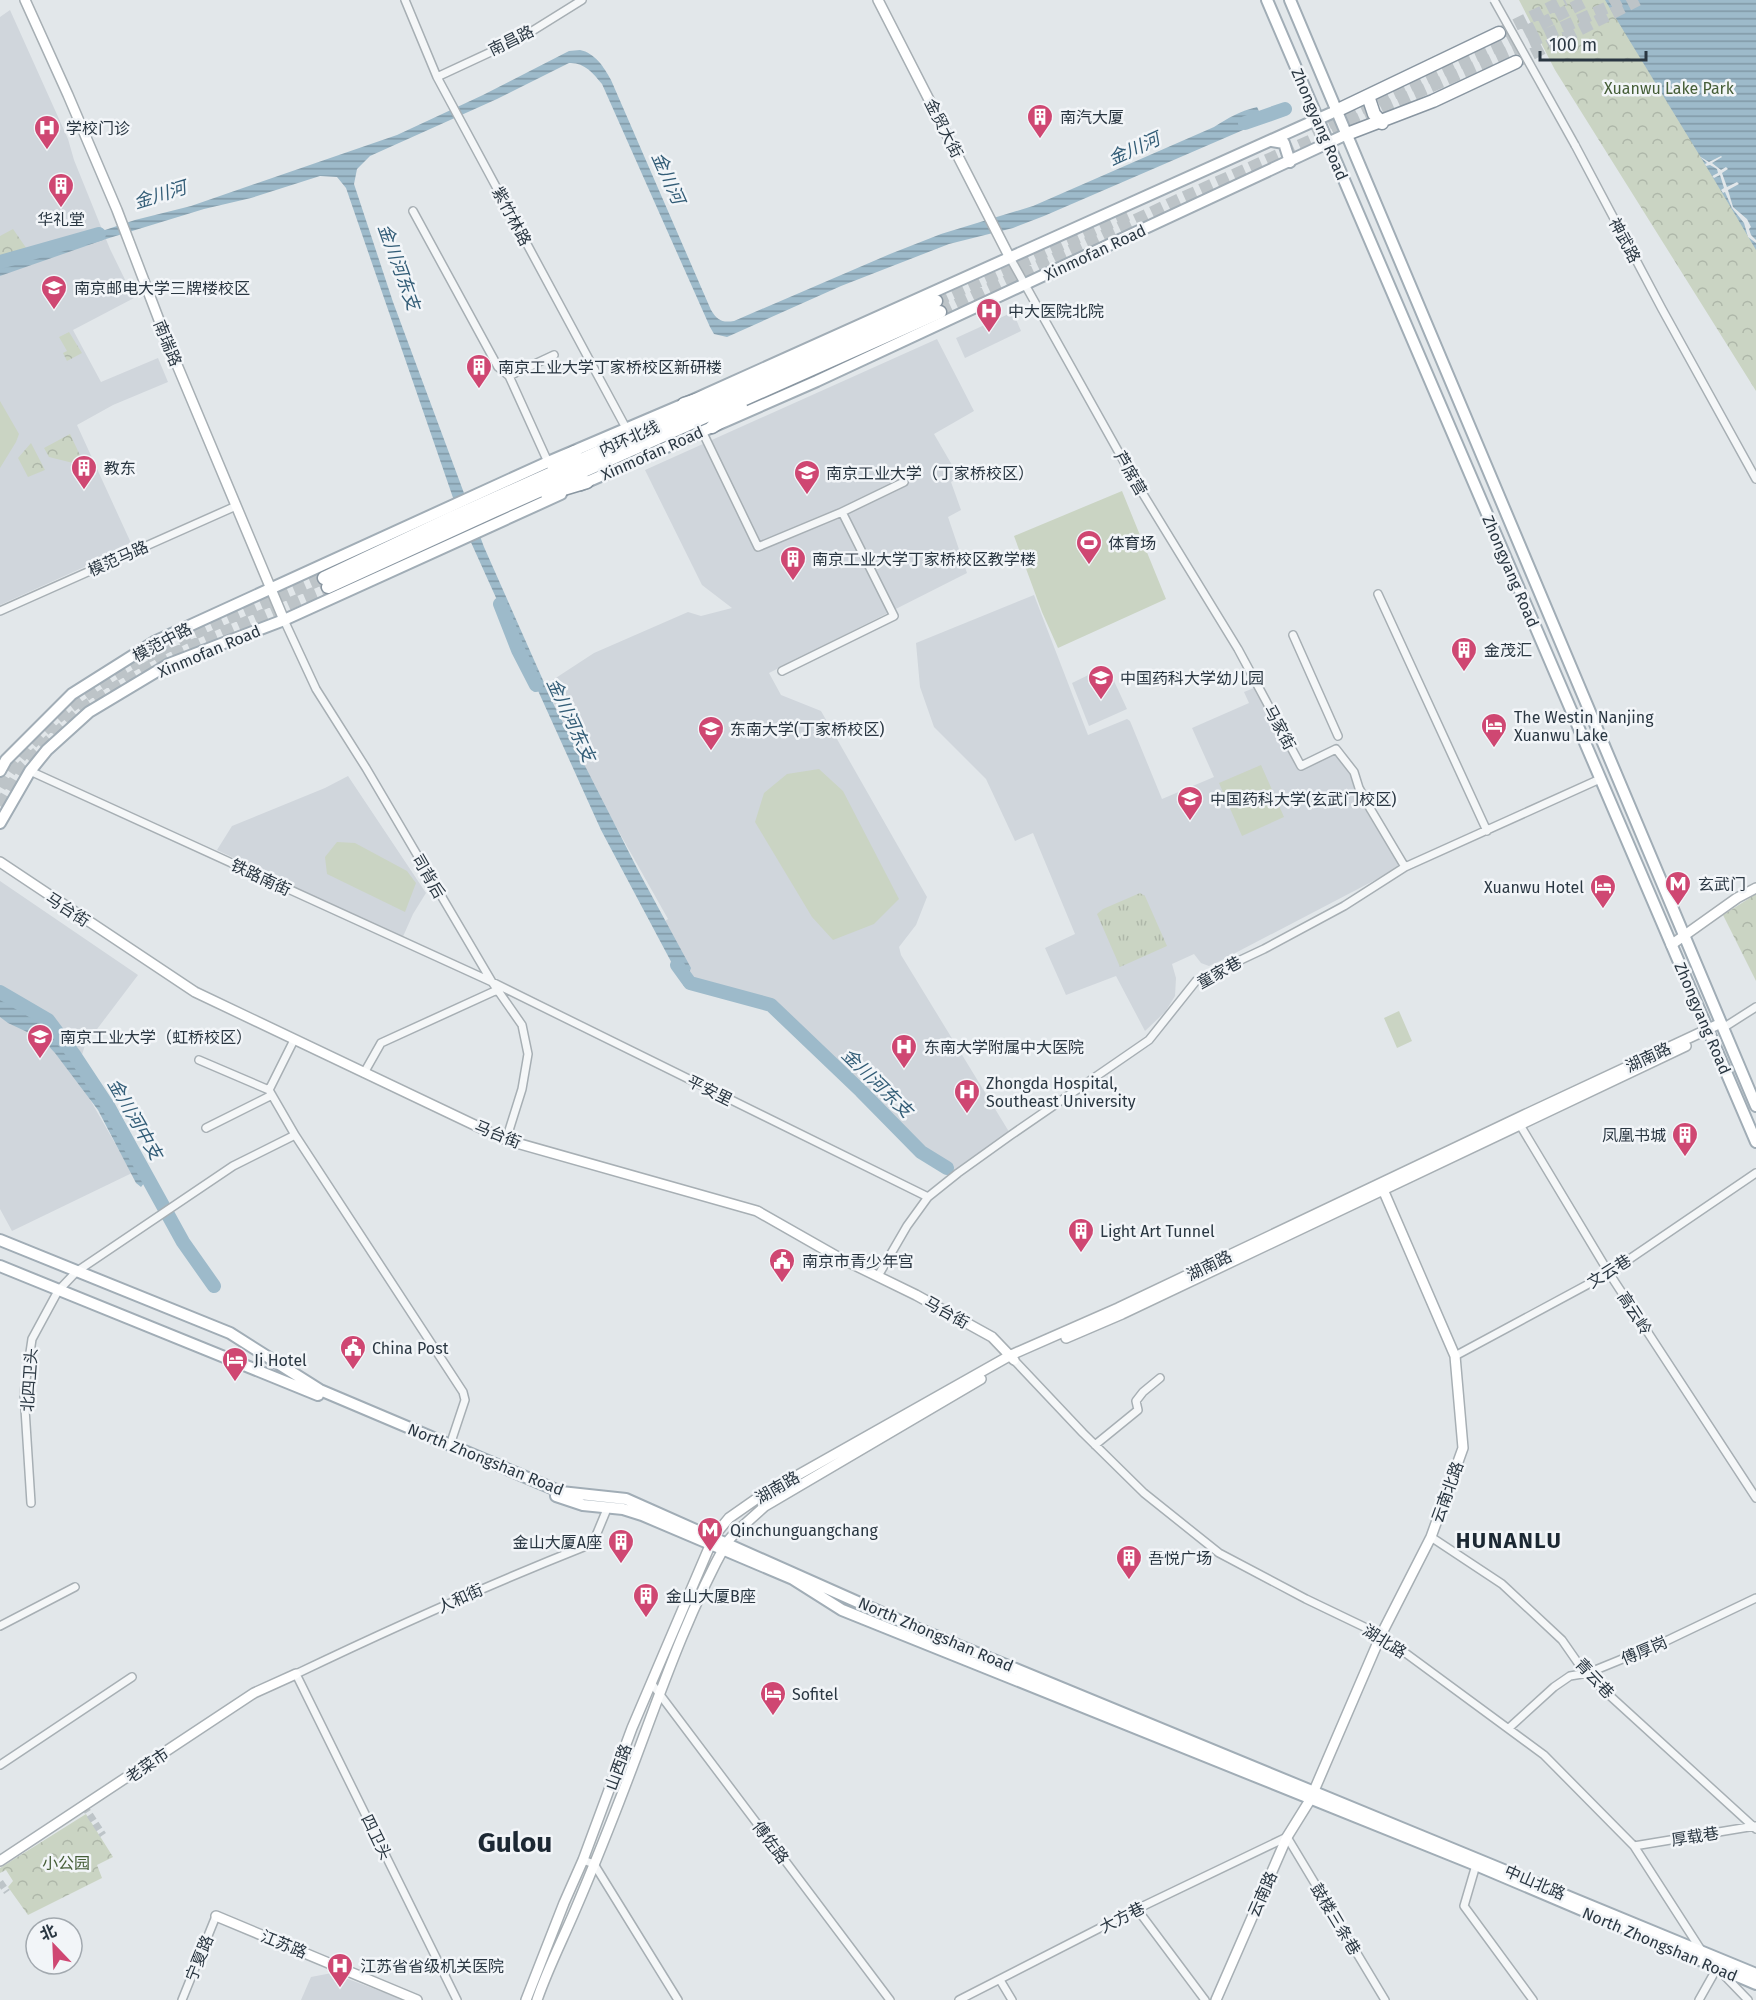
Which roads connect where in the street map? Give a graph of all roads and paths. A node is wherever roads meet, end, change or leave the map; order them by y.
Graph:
1 (24, 0) edge
2 (405, 0) edge
3 (582, 0) edge
4 (878, 0) edge
5 (1267, 0) edge
6 (1290, 0) edge
7 (1494, 0) edge
8 (1499, 33) tunnel mouth
9 (1516, 62) tunnel mouth
10 (438, 79) junction
11 (1368, 96) junction
12 (1336, 111) junction
13 (1317, 119) junction
14 (1382, 123) junction
15 (1347, 135) junction
16 (1272, 141) junction
17 (1328, 143) junction
18 (1290, 162) junction
19 (413, 211) dead end
20 (1009, 256) junction
21 (1024, 284) junction
22 (938, 307) tunnel mouth
23 (554, 355) dead end
24 (509, 376) junction
25 (765, 384) junction
26 (684, 404) junction
27 (626, 428) junction
28 (707, 429) junction
29 (575, 452) junction
30 (548, 462) junction
31 (1756, 479) edge
32 (587, 482) joint
33 (904, 482) dead end
34 (515, 489) junction
35 (236, 506) junction
36 (493, 506) junction
37 (842, 512) junction
38 (447, 539) junction
39 (351, 552) joint
40 (271, 590) junction
41 (1378, 594) dead end
42 (0, 611) edge
43 (284, 621) junction
44 (1293, 635) dead end
45 (1243, 658) joint
46 (782, 671) dead end
47 (1338, 736) dead end
48 (0, 771) edge
49 (30, 771) junction
50 (1600, 779) junction
51 (0, 823) edge
52 (1487, 831) junction
53 (0, 862) edge
54 (1405, 867) junction
55 (1756, 888) edge
56 (1685, 935) junction
57 (1671, 945) junction
58 (492, 982) junction
59 (497, 990) junction
60 (1756, 1007) edge
61 (1722, 1025) junction
62 (1709, 1032) junction
63 (294, 1040) junction
64 (198, 1060) dead end
65 (364, 1073) junction
66 (270, 1093) junction
67 (1756, 1106) edge
68 (1520, 1125) junction
69 (206, 1128) dead end
70 (295, 1135) junction
71 (506, 1140) junction
72 (1756, 1142) edge
73 (1756, 1173) edge
74 (1381, 1186) junction
75 (928, 1197) junction
76 (0, 1240) edge
77 (0, 1266) edge
78 (76, 1272) junction
79 (1609, 1273) junction
80 (878, 1276) junction
81 (58, 1291) junction
82 (1455, 1356) junction
83 (1012, 1358) junction
84 (1160, 1378) dead end
85 (450, 1445) junction
86 (1095, 1445) junction
87 (1756, 1498) edge
88 (31, 1503) dead end
89 (607, 1509) junction
90 (1431, 1537) junction
91 (712, 1540) junction
92 (725, 1546) junction
93 (75, 1587) dead end
94 (1756, 1598) edge
95 (0, 1626) edge
96 (1381, 1635) junction
97 (1585, 1673) junction
98 (296, 1674) junction
99 (132, 1677) dead end
100 (652, 1684) junction
101 (659, 1693) junction
102 (1509, 1728) junction
103 (0, 1766) edge
104 (1311, 1796) junction
105 (1755, 1827) edge
106 (1287, 1837) junction
107 (1634, 1846) junction
108 (584, 1860) junction
109 (0, 1861) edge
110 (594, 1864) junction
111 (1476, 1865) junction
112 (1137, 1908) junction
113 (216, 1916) joint
114 (1701, 1951) junction
115 (1717, 1968) junction
116 (1756, 1974) edge
117 (1000, 1980) junction
118 (1756, 1984) edge
119 (182, 2000) edge
120 (417, 2000) edge
121 (457, 2000) edge
122 (526, 2000) edge
123 (537, 2000) edge
124 (678, 2000) edge
125 (890, 2000) edge
126 (959, 2000) edge
127 (1012, 2000) edge
128 (1205, 2000) edge
129 (1216, 2000) edge
130 (1385, 2000) edge
131 (1533, 2000) edge
132 (1699, 2000) edge
133 (1748, 2000) edge

1 - 35 street, 南瑞路
2 - 10 street, 紫竹林路
3 - 10 street, 南昌路
4 - 20 street, 金贸大街
5 - 13 main road, Zhongyang Road
6 - 12 main road, Zhongyang Road
7 - 31 street, 神武路, bridge
8 - 11 highway
9 - 14 highway
10 - 27 street, 紫竹林路
11 - 12 highway
11 - 14 highway
12 - 13 main road, Xinmofan Road
12 - 15 main road, Zhongyang Road
13 - 16 main road, Xinmofan Road
13 - 17 main road, Zhongyang Road
14 - 15 highway
15 - 17 main road, Xinmofan Road
15 - 56 main road, Zhongyang Road
16 - 18 main road
16 - 20 main road, Xinmofan Road
17 - 18 main road, Xinmofan Road
17 - 50 main road, Zhongyang Road
18 - 21 main road, Xinmofan Road
19 - 24 street
20 - 21 street, 芦席营
20 - 26 main road, Xinmofan Road
21 - 28 main road, Xinmofan Road
21 - 45 street, 芦席营
22 - 25 highway, 内环北线
23 - 24 street
24 - 30 street
25 - 26 highway
25 - 28 highway
25 - 34 highway, 内环北线
25 - 36 highway, 内环北线
26 - 27 main road, Xinmofan Road
27 - 29 main road, Xinmofan Road
28 - 32 main road, Xinmofan Road
28 - 37 street
29 - 30 main road, Xinmofan Road
29 - 34 highway
30 - 36 main road, Xinmofan Road
32 - 36 highway
33 - 37 street
34 - 36 highway, 内环北线
35 - 40 street, 南瑞路
35 - 42 street, 模范马路
36 - 38 highway, 内环北线
36 - 38 highway, 内环北线
36 - 39 main road, Xinmofan Road
37 - 46 street
38 - 43 main road, Xinmofan Road
39 - 40 main road, 模范中路
40 - 43 street, 南瑞路
40 - 48 main road, 模范中路
41 - 52 street
43 - 49 main road, Xinmofan Road
43 - 58 street, 司背后
44 - 47 street
45 - 54 street, 马家街
49 - 51 main road, Xinmofan Road
49 - 58 street, 铁路南街
50 - 52 street, 童家巷
50 - 57 main road, Zhongyang Road
52 - 54 street, 童家巷
53 - 63 street, 马台街
54 - 75 street, 童家巷
55 - 56 street
56 - 57 street
56 - 61 main road, Zhongyang Road
57 - 62 main road, Zhongyang Road
58 - 59 street, 司背后
58 - 75 street, 平安里
59 - 65 street
59 - 71 street, 司背后
60 - 61 street
61 - 62 street, 湖南路
61 - 67 main road, Zhongyang Road
62 - 68 street, 湖南路
62 - 72 main road, Zhongyang Road
62 - 74 street, 湖南路
63 - 65 street, 马台街
63 - 66 street
64 - 66 street
65 - 71 street, 马台街
66 - 69 street
66 - 70 street
68 - 74 street, 湖南路
68 - 79 street, 高云岭
70 - 78 street, 北四卫头
70 - 85 street
71 - 80 street, 马台街
73 - 79 street, 文云巷
74 - 82 street, 云南北路
74 - 83 street, 湖南路
75 - 80 street, 童家巷
76 - 78 main road, North Zhongshan Road
77 - 81 main road, North Zhongshan Road
78 - 81 street, 北四卫头
78 - 85 main road, North Zhongshan Road
79 - 82 street, 文云巷
79 - 87 street, 高云岭
80 - 83 street, 马台街
81 - 88 street, 北四卫头
81 - 89 main road, North Zhongshan Road
82 - 90 street, 云南北路
83 - 86 street, 湖北路
83 - 91 street, 湖南路
83 - 92 street, 湖南路
84 - 86 street
85 - 91 main road, North Zhongshan Road
86 - 96 street, 湖北路
89 - 91 main road, North Zhongshan Road
89 - 98 street, 人和街
90 - 96 street, 云南北路
90 - 97 street, 青云巷
91 - 92 main road, North Zhongshan Road
91 - 100 street, 山西路
92 - 101 street, 山西路
92 - 104 main road, North Zhongshan Road
93 - 95 street
94 - 97 street, 傅厚岗
96 - 102 street, 湖北路
96 - 104 street, 云南北路
97 - 102 street, 傅厚岗
97 - 105 street, 青云巷
98 - 109 street, 老菜市
98 - 121 street, 四卫头
99 - 103 street
100 - 101 street, 傅佐路
100 - 108 street, 山西路
101 - 110 street, 山西路
101 - 125 street, 傅佐路
102 - 107 street, 湖北路
104 - 106 street, 云南路
104 - 111 main road, North Zhongshan Road
104 - 114 main road, 中山北路
105 - 107 street, 厚载巷
106 - 112 street, 大方巷
106 - 129 street, 云南路
106 - 130 street, 鼓楼三条巷
107 - 114 street, 湖北路
108 - 110 street
108 - 122 street, 山西路
110 - 123 street, 山西路
110 - 124 street
111 - 115 main road, North Zhongshan Road
111 - 131 street
112 - 117 street, 大方巷
112 - 128 street
113 - 119 street, 宁夏路
113 - 120 street, 江苏路
114 - 115 street, 湖北路
114 - 116 main road, 中山北路
115 - 118 main road, North Zhongshan Road
115 - 132 street
115 - 133 street, 湖北路
117 - 126 street, 大方巷
117 - 127 street

